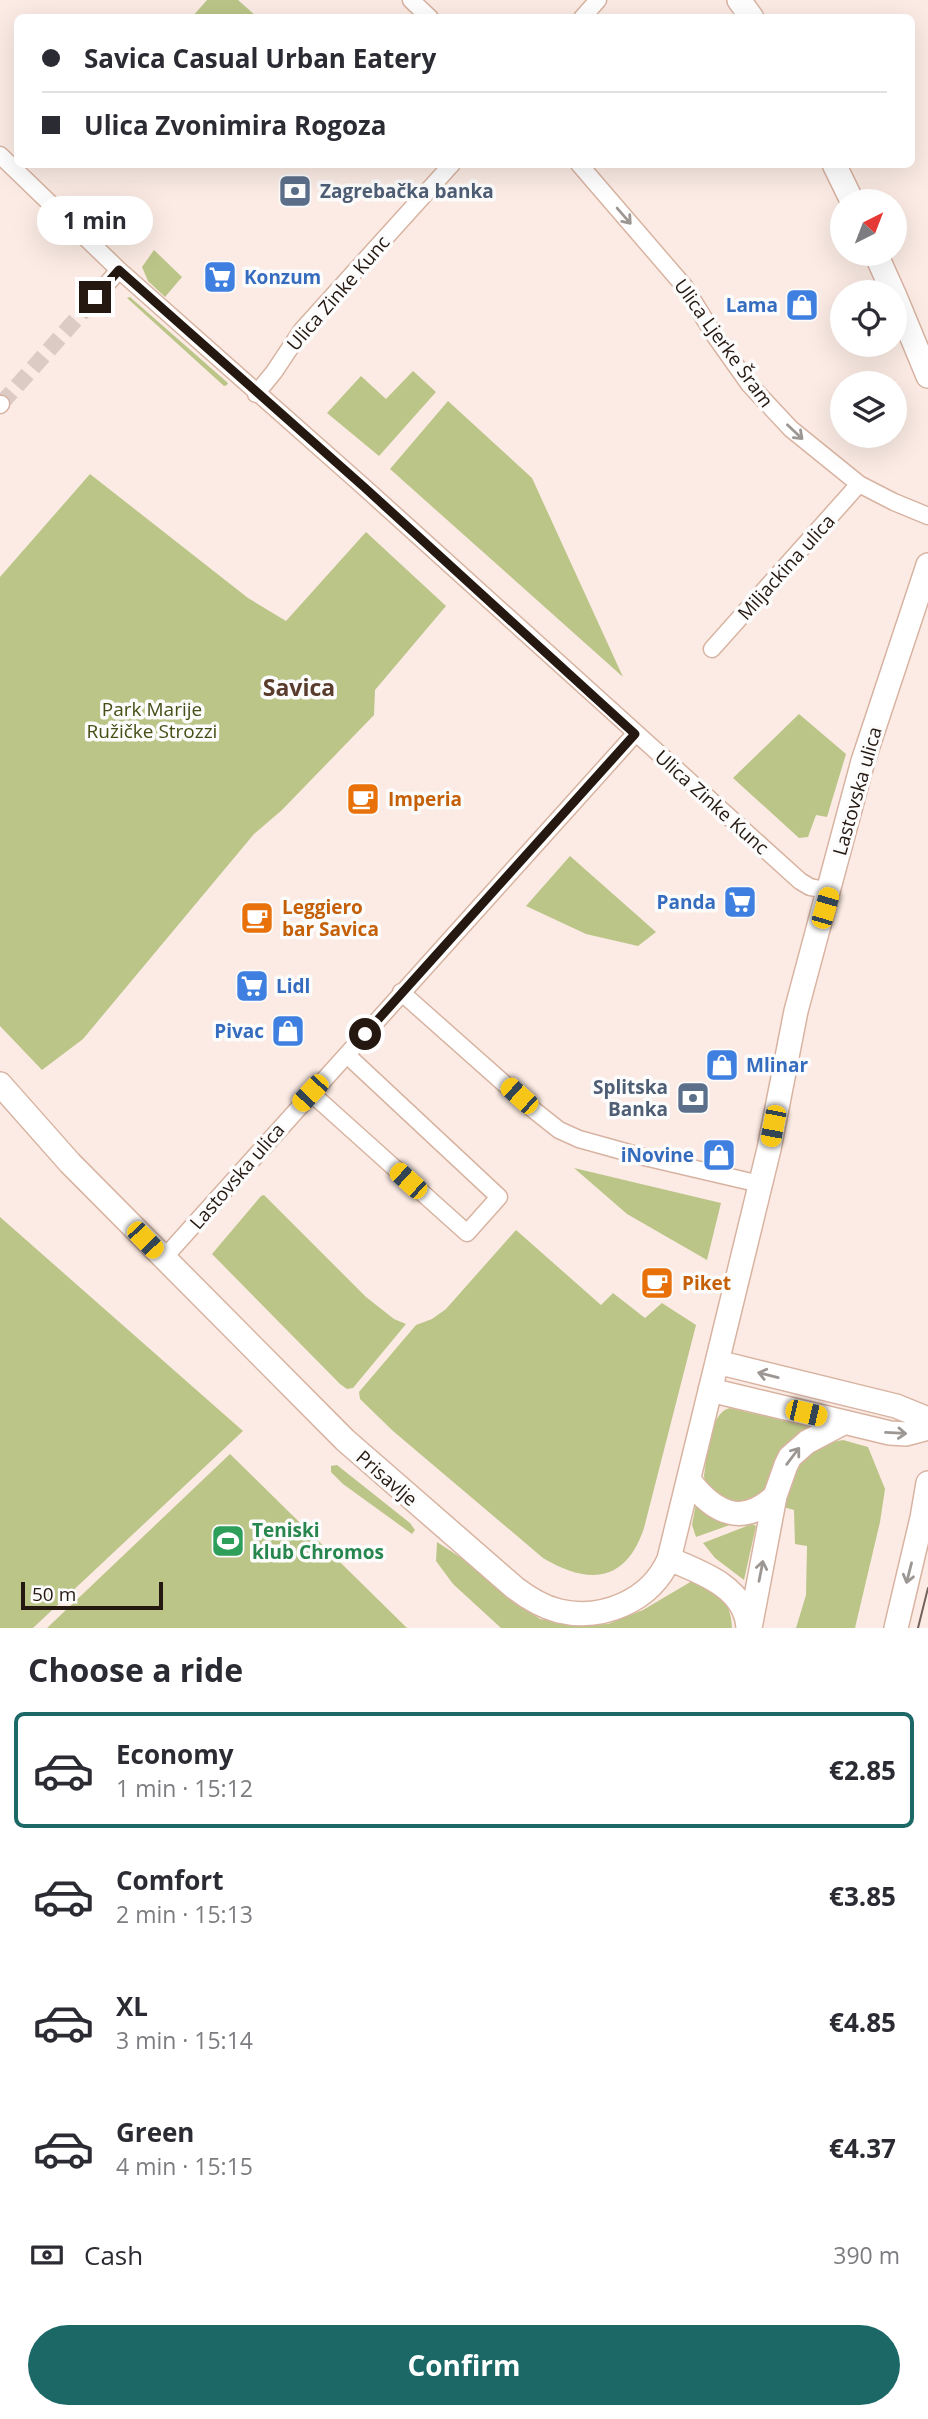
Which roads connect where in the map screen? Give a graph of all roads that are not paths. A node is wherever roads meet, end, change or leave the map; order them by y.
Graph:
1 (411, 0) edge
2 (598, 0) edge
3 (426, 14) edge
4 (586, 14) edge
5 (0, 155) edge
6 (448, 168) edge
7 (582, 168) edge
8 (836, 168) edge
9 (846, 189) edge
10 (119, 270) junction
11 (86, 308) tunnel mouth
12 (907, 325) edge
13 (928, 376) edge
14 (256, 394) junction
15 (859, 484) junction
16 (928, 516) edge
17 (928, 565) edge
18 (712, 649) dead end
19 (635, 734) junction
20 (830, 891) junction
21 (401, 992) junction
22 (346, 1055) junction
23 (0, 1084) edge
24 (310, 1093) junction
25 (760, 1184) junction
26 (163, 1259) junction
27 (717, 1362) junction
28 (710, 1390) junction
29 (928, 1419) edge
30 (845, 1422) junction
31 (928, 1428) edge
32 (689, 1480) junction
33 (928, 1483) edge
34 (775, 1496) junction
35 (669, 1559) junction
36 (749, 1628) edge
37 (896, 1628) edge

1 - 3 street
2 - 4 street
5 - 10 street, Ulica Zinke Kunc
6 - 14 street, Ulica Zinke Kunc
7 -> 15 street, Ulica Ljerke Šram
8 - 9 street
10 - 11 street
10 - 14 street, Ulica Zinke Kunc
12 - 13 street
14 - 19 street, Ulica Zinke Kunc
15 - 16 street, Ulica Ljerke Šram
15 - 18 street, Miljackina ulica
17 - 20 street, Lastovska ulica
19 - 20 street, Ulica Zinke Kunc
19 - 21 street, Lastovska ulica
20 - 25 street, Lastovska ulica
21 - 22 street, Lastovska ulica
21 - 25 street
22 - 24 street, Lastovska ulica
22 - 24 street
23 - 26 street, Prisavlje
24 - 26 street, Lastovska ulica
25 - 27 street, Lastovska ulica
26 - 35 street, Prisavlje
27 - 28 street, Prisavlje
29 -> 27 street
28 - 30 street
28 - 32 street, Prisavlje
30 -> 31 street
34 -> 30 street
32 - 34 street
32 - 35 street, Prisavlje
33 -> 37 street
36 -> 34 street
35 - 36 street

